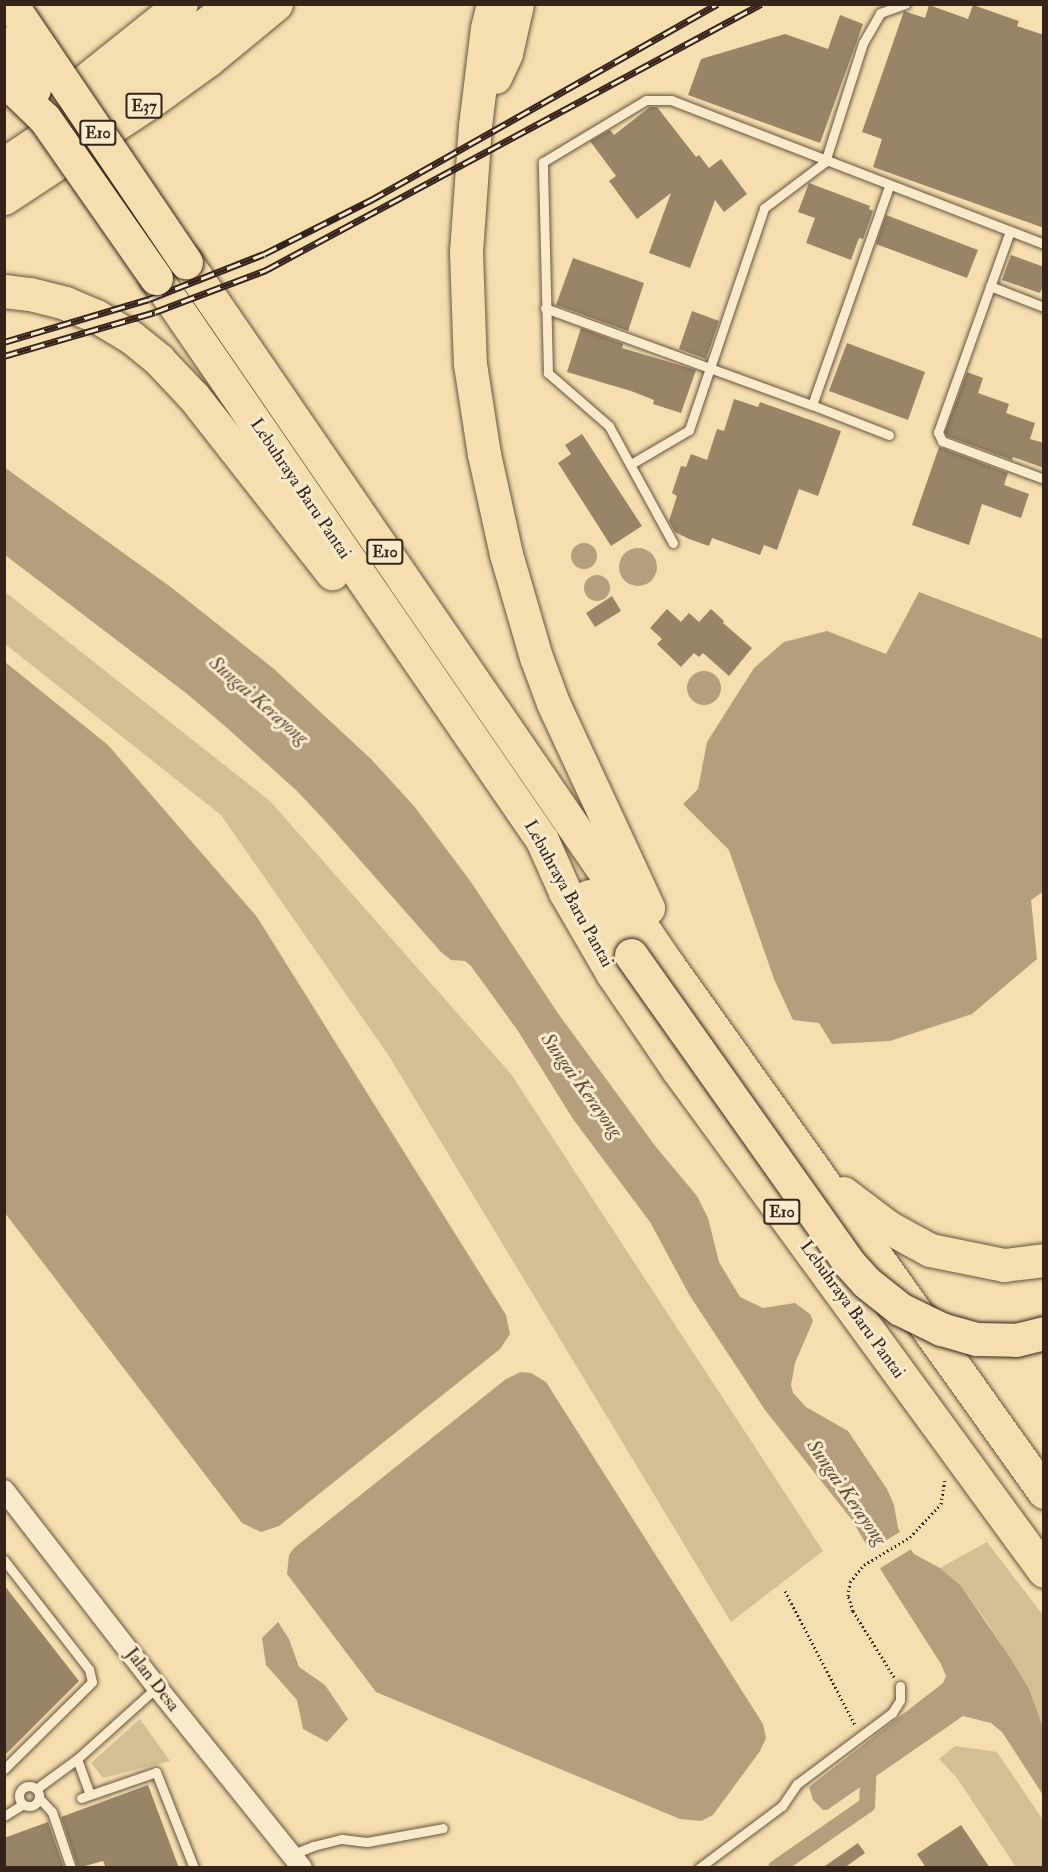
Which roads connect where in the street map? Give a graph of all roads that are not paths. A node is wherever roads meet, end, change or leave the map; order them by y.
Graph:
1 (11, 4) edge
2 (20, 4) edge
3 (182, 4) edge
4 (233, 4) edge
5 (276, 4) edge
6 (493, 4) edge
7 (517, 4) edge
8 (905, 4) edge
9 (4, 19) edge
10 (4, 44) edge
11 (4, 74) edge
12 (135, 76) junction
13 (45, 119) junction
14 (475, 126) junction
15 (4, 143) edge
16 (825, 162) junction
17 (4, 164) edge
18 (889, 186) junction
19 (4, 198) edge
20 (1010, 231) junction
21 (1044, 244) edge
22 (990, 286) junction
23 (4, 291) edge
24 (1044, 307) edge
25 (545, 308) junction
26 (711, 368) junction
27 (812, 405) junction
28 (889, 435) dead end
29 (632, 464) junction
30 (1044, 479) edge
31 (673, 543) dead end
32 (417, 658) junction
33 (542, 840) junction
34 (669, 966) junction
35 (820, 1176) junction
36 (1044, 1260) edge
37 (1044, 1333) edge
38 (4, 1490) edge
39 (1044, 1492) edge
40 (4, 1560) edge
41 (1044, 1571) edge
42 (900, 1686) road end
43 (157, 1687) junction
44 (77, 1759) junction
45 (4, 1769) edge
46 (38, 1794) junction
47 (23, 1804) junction
48 (4, 1816) edge
49 (443, 1828) dead end
50 (297, 1862) edge
51 (71, 1868) edge
52 (194, 1868) edge
53 (699, 1868) edge

1 - 34 highway, E10, bridge
2 - 9 highway
3 - 15 highway
4 - 12 highway, E37
5 - 19 highway, E37
6 - 14 highway
7 - 14 highway
8 - 16 lane
10 - 13 highway, bridge
11 - 13 highway, bridge
12 - 15 highway
12 - 17 highway, E37
13 - 32 highway, Lebuhraya Baru Pantai / E10, bridge
14 - 34 highway
16 - 18 lane
16 - 25 lane
16 - 26 lane
18 - 20 lane
18 - 27 lane
20 - 21 lane
20 - 22 lane
22 - 24 lane
22 - 30 lane
23 - 32 highway
25 - 26 lane
25 - 29 lane
26 - 27 lane
26 - 29 lane
27 - 28 lane
29 - 31 lane
32 - 33 highway, Lebuhraya Baru Pantai / E10
33 - 37 highway, bridge
33 - 41 highway, Lebuhraya Baru Pantai / E10
34 - 35 highway, E10
35 - 36 highway
35 - 39 highway, E10
38 - 43 street, Jalan Desa
40 - 45 lane
42 - 53 lane
43 - 44 lane
43 - 50 street, Jalan Desa
44 - 46 lane
44 - 52 lane
46 - 47 lane
46 - 47 lane
46 - 51 lane
47 - 48 lane
49 - 50 lane

